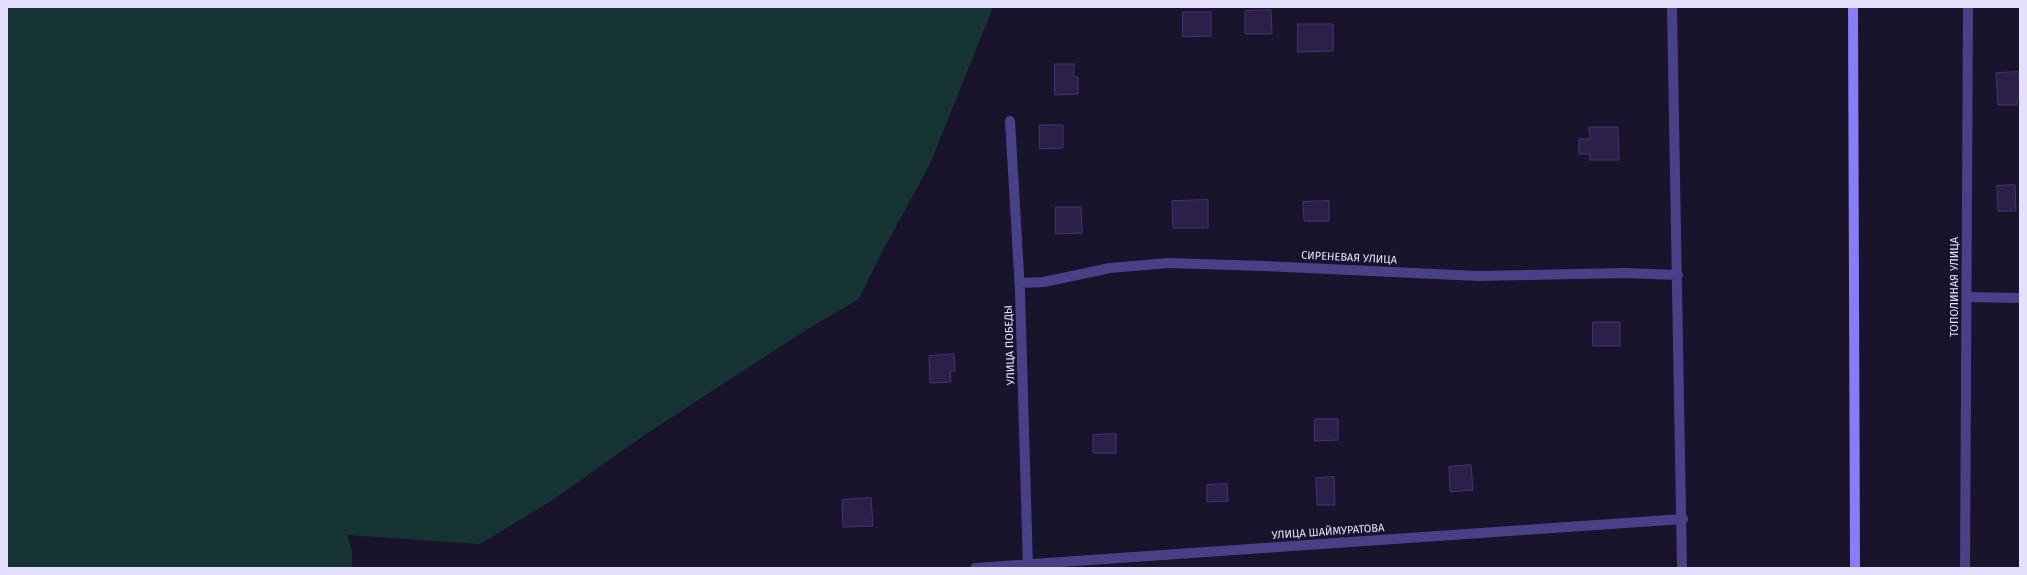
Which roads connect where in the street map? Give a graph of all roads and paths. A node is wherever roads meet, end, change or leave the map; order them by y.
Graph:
1 (1672, 7) edge
2 (1853, 7) edge
3 (1968, 7) edge
4 (1010, 121) dead end
5 (1678, 275) junction
6 (1020, 284) junction
7 (1967, 297) junction
8 (2020, 298) edge
9 (1683, 519) junction
10 (1028, 566) edge
11 (975, 568) edge
12 (1682, 568) edge
13 (1855, 568) edge
14 (1965, 568) edge

1 - 5 street
2 - 13 main road
3 - 7 street, ТОПОЛИНАЯ УЛИЦА
4 - 6 street, УЛИЦА ПОБЕДЫ
5 - 6 street, СИРЕНЕВАЯ УЛИЦА
5 - 9 street
6 - 10 street, УЛИЦА ПОБЕДЫ
7 - 8 street
7 - 14 street, ТОПОЛИНАЯ УЛИЦА
9 - 10 street, УЛИЦА ШАЙМУРАТОВА
9 - 12 street
10 - 11 street, УЛИЦА ШАЙМУРАТОВА

